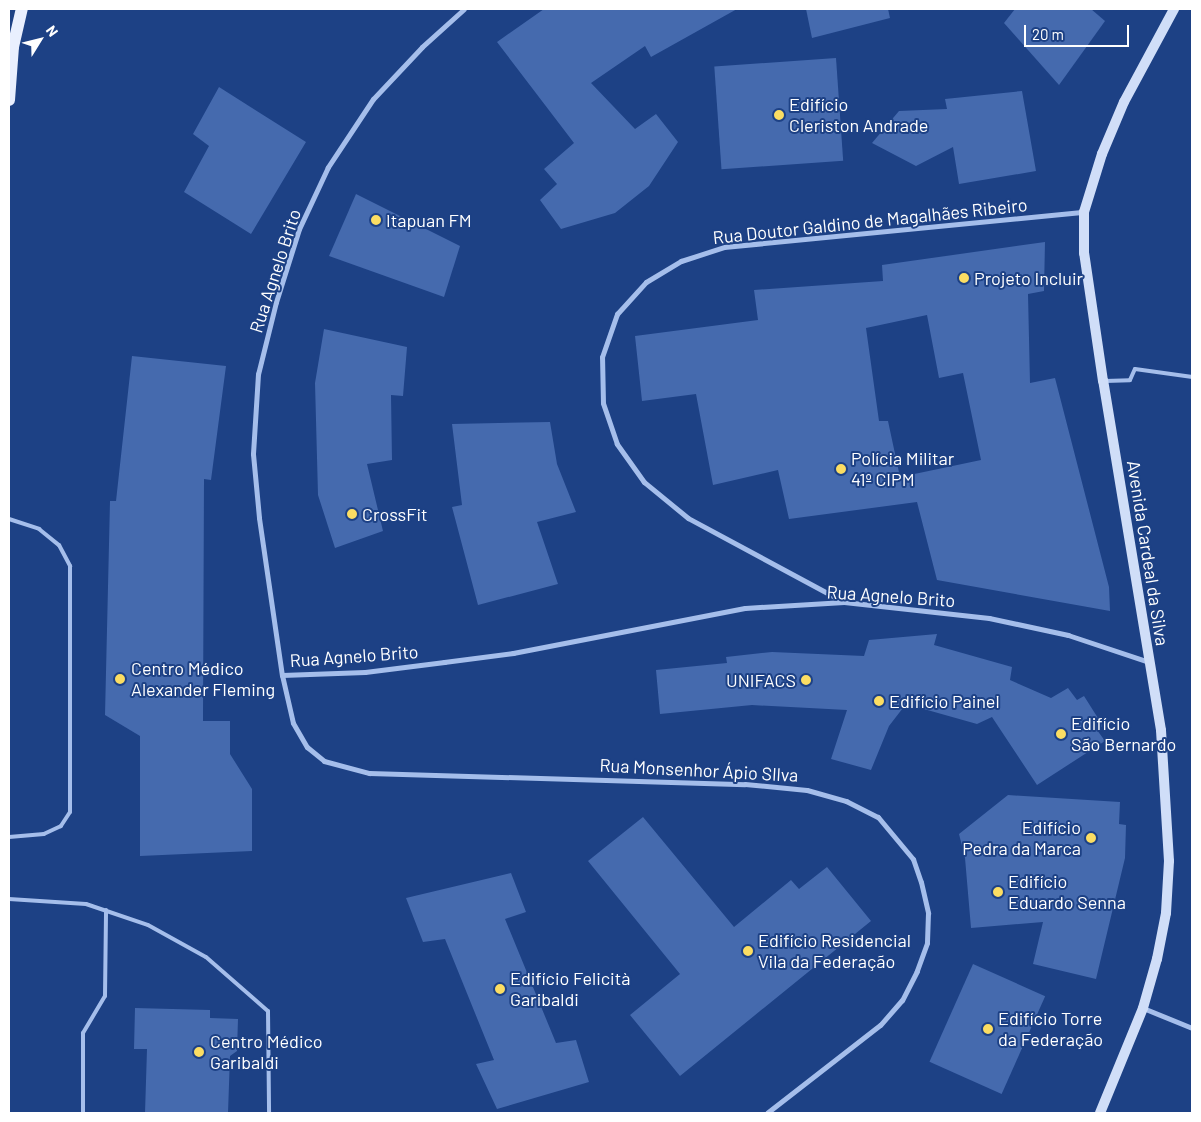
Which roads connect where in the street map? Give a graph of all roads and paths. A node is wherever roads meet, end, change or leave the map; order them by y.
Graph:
1 (22, 9) edge
2 (464, 9) edge
3 (1174, 9) edge
4 (9, 100) edge
5 (1084, 212) junction
6 (1192, 376) edge
7 (1103, 382) junction
8 (9, 519) edge
9 (844, 602) junction
10 (1149, 662) junction
11 (282, 675) junction
12 (9, 837) edge
13 (9, 899) edge
14 (106, 910) junction
15 (1143, 1008) junction
16 (1192, 1028) edge
17 (83, 1113) edge
18 (269, 1113) edge
19 (767, 1113) edge
20 (1100, 1113) edge

1 - 4 main road
2 - 11 street, Rua Agnelo Brito
3 - 5 main road, Avenida Cardeal da Silva
5 - 7 main road, Avenida Cardeal da Silva
5 - 9 street, Rua Doutor Galdino de Magalhães Ribeiro
6 - 7 lane
7 - 10 main road, Avenida Cardeal da Silva
8 - 12 lane
9 - 10 street, Rua Agnelo Brito
9 - 11 street, Rua Agnelo Brito
10 - 15 main road, Avenida Cardeal da Silva
11 - 19 street, Rua Monsenhor Ápio SIlva
13 - 14 lane
14 - 17 lane
14 - 18 lane
15 - 16 street
15 - 20 main road, Avenida Cardeal da Silva

